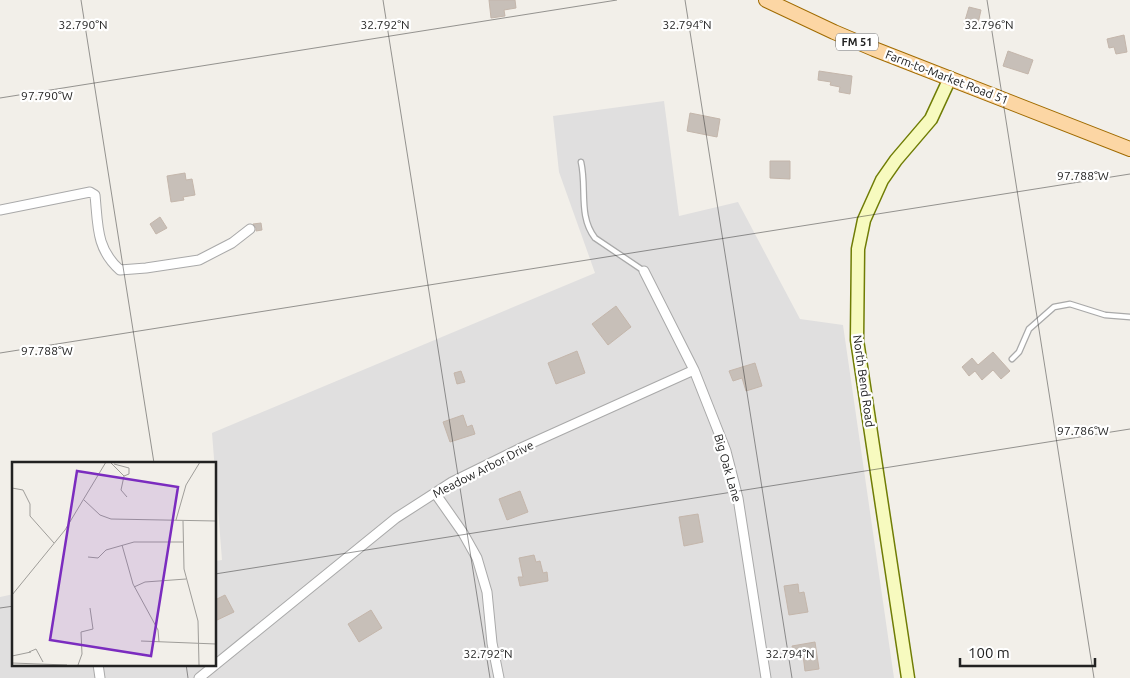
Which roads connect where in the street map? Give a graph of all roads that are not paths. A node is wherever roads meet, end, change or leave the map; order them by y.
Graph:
1 (766, 0) edge
2 (950, 78) junction
3 (1130, 149) edge
4 (582, 162) dead end
5 (0, 210) edge
6 (250, 229) dead end
7 (644, 271) joint
8 (1130, 318) edge
9 (1012, 359) dead end
10 (694, 370) junction
11 (435, 493) junction
12 (216, 665) edge
13 (215, 666) edge
14 (200, 678) edge
15 (499, 678) edge
16 (766, 678) edge
17 (908, 678) edge

1 - 2 main road, Farm-to-Market Road 51 / FM 51
2 - 3 main road, Farm-to-Market Road 51 / FM 51
2 - 17 street, North Bend Road
4 - 7 lane
5 - 6 street
7 - 10 street, Big Oak Lane
8 - 9 lane
10 - 11 street, Meadow Arbor Drive
10 - 16 street, Big Oak Lane
11 - 12 street, Meadow Arbor Drive
11 - 15 street
13 - 14 street, Meadow Arbor Drive

